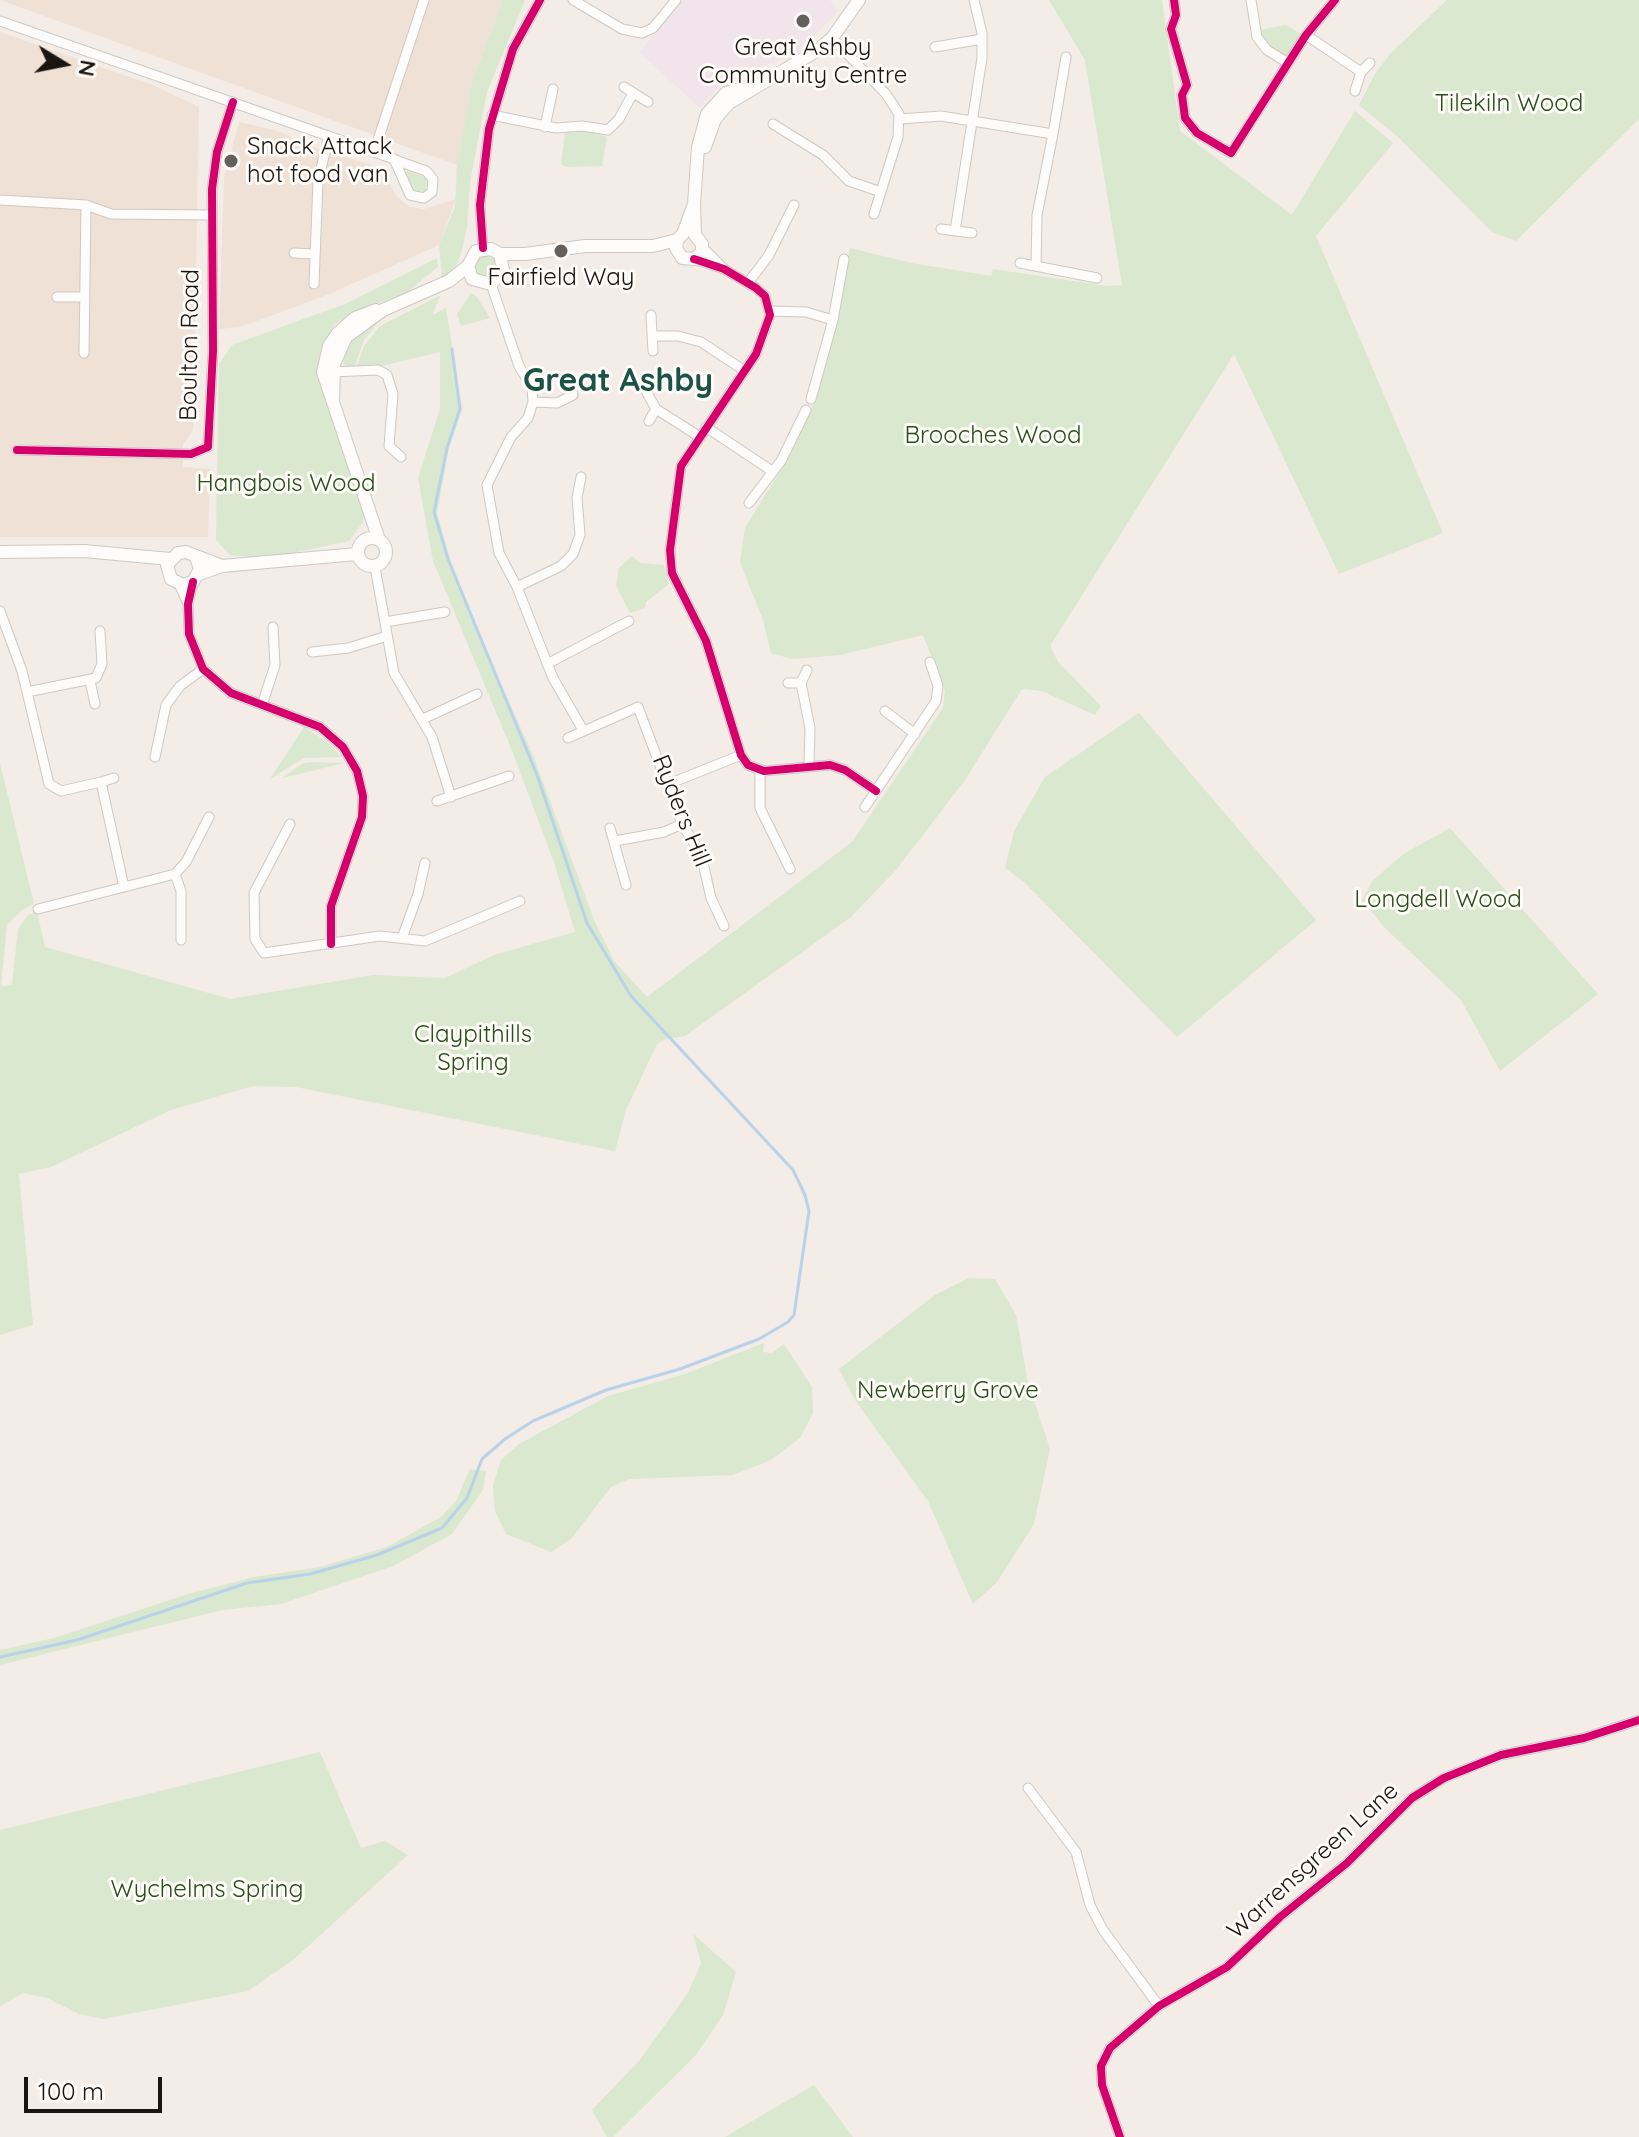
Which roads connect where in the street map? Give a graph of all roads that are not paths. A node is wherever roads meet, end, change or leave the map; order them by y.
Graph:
1 (424, 0) edge
2 (540, 0) edge
3 (676, 0) edge
4 (859, 0) edge
5 (974, 0) edge
6 (1174, 0) edge
7 (1251, 0) edge
8 (1335, 0) edge
9 (576, 1) edge
10 (0, 21) edge
11 (1306, 35) junction
12 (832, 38) junction
13 (982, 39) junction
14 (935, 47) dead end
15 (1066, 57) dead end
16 (1288, 63) junction
17 (1370, 63) dead end
18 (1361, 72) junction
19 (553, 89) dead end
20 (1355, 91) dead end
21 (233, 102) junction
22 (648, 102) dead end
23 (492, 115) junction
24 (900, 119) junction
25 (972, 121) junction
26 (773, 124) dead end
27 (545, 127) junction
28 (1053, 134) junction
29 (329, 136) junction
30 (374, 152) junction
31 (394, 159) junction
32 (881, 192) junction
33 (0, 200) edge
34 (86, 205) junction
35 (794, 205) dead end
36 (874, 214) dead end
37 (210, 215) junction
38 (941, 229) dead end
39 (955, 231) junction
40 (972, 233) dead end
41 (685, 236) junction
42 (653, 246) junction
43 (702, 247) junction
44 (483, 248) junction
45 (294, 253) dead end
46 (314, 254) junction
47 (500, 254) junction
48 (525, 254) junction
49 (680, 256) junction
50 (694, 259) junction
51 (844, 259) dead end
52 (1020, 263) dead end
53 (1036, 265) junction
54 (468, 266) junction
55 (724, 269) junction
56 (503, 270) junction
57 (1097, 278) dead end
58 (449, 281) junction
59 (484, 283) junction
60 (748, 283) junction
61 (314, 284) dead end
62 (57, 297) dead end
63 (84, 297) junction
64 (770, 311) junction
65 (651, 315) dead end
66 (833, 320) junction
67 (653, 336) junction
68 (653, 351) dead end
69 (84, 353) dead end
70 (745, 371) junction
71 (328, 372) junction
72 (569, 379) dead end
73 (647, 393) dead end
74 (811, 399) dead end
75 (533, 402) junction
76 (656, 409) junction
77 (806, 410) dead end
78 (649, 421) dead end
79 (706, 427) junction
80 (700, 437) junction
81 (17, 450) dead end
82 (401, 457) dead end
83 (772, 471) junction
84 (581, 477) dead end
85 (749, 503) dead end
86 (374, 539) junction
87 (0, 552) edge
88 (357, 554) junction
89 (196, 557) junction
90 (142, 559) junction
91 (170, 559) junction
92 (222, 566) junction
93 (375, 567) junction
94 (169, 575) junction
95 (196, 578) junction
96 (179, 584) junction
97 (517, 587) junction
98 (188, 604) junction
99 (0, 611) edge
100 (445, 612) dead end
101 (629, 621) dead end
102 (385, 622) junction
103 (273, 627) dead end
104 (100, 631) dead end
105 (387, 636) junction
106 (312, 652) dead end
107 (930, 662) dead end
108 (547, 664) junction
109 (203, 669) junction
110 (807, 670) dead end
111 (90, 681) junction
112 (788, 683) dead end
113 (801, 683) junction
114 (27, 692) junction
115 (477, 694) dead end
116 (95, 704) dead end
117 (262, 705) junction
118 (885, 711) dead end
119 (423, 719) junction
120 (583, 730) junction
121 (915, 734) junction
122 (568, 738) dead end
123 (741, 755) junction
124 (155, 757) dead end
125 (809, 764) junction
126 (760, 770) junction
127 (509, 776) dead end
128 (114, 778) dead end
129 (101, 782) junction
130 (666, 785) junction
131 (876, 791) junction
132 (451, 797) junction
133 (437, 801) dead end
134 (865, 807) dead end
135 (209, 817) dead end
136 (290, 824) dead end
137 (682, 824) junction
138 (610, 828) dead end
139 (615, 841) junction
140 (425, 863) dead end
141 (790, 869) dead end
142 (175, 874) junction
143 (626, 885) dead end
144 (124, 887) junction
145 (520, 901) dead end
146 (38, 909) dead end
147 (724, 926) dead end
148 (402, 938) junction
149 (181, 940) dead end
150 (331, 944) junction
151 (1639, 1720) edge
152 (1028, 1788) dead end
153 (1159, 2006) junction
154 (1120, 2137) edge

1 - 30 street
2 - 23 street
3 - 9 street
4 - 12 street
5 - 13 street
6 - 16 street
7 - 16 street
8 - 11 street
10 - 21 street
11 - 16 street
11 - 18 street
12 - 24 street
12 - 41 street
13 - 14 street
13 - 25 street
15 - 28 street
17 - 18 street
18 - 20 street
19 - 27 street
21 - 29 street
21 - 37 street, Boulton Road
22 - 27 street
23 - 27 street
23 - 44 street
24 - 25 street
24 - 32 street
25 - 28 street
25 - 39 street
26 - 32 street
28 - 53 street
29 - 30 street
29 - 46 street
30 - 31 street
31 - 31 street
32 - 36 street
33 - 34 street
34 - 37 street
34 - 63 street
35 - 60 street
37 - 81 street, Boulton Road
38 - 39 street
39 - 40 street
41 - 42 street
41 - 43 street
41 - 49 street
42 - 48 street
42 - 49 street
43 - 50 street
43 - 55 street
44 - 47 street
44 - 54 street
45 - 46 street
46 - 61 street
47 - 48 street
47 - 56 street
48 - 56 street
49 - 50 street
50 - 55 street
51 - 66 street
52 - 53 street
53 - 57 street
54 - 58 street
54 - 59 street
55 - 60 street
56 - 59 street
58 - 59 street
58 - 71 street
59 - 75 street
60 - 64 street
62 - 63 street
63 - 69 street
64 - 66 street
64 - 70 street
65 - 67 street
66 - 74 street
67 - 68 street
67 - 70 street
70 - 79 street
71 - 82 street
71 - 86 street
72 - 75 street
73 - 76 street
75 - 97 street
76 - 78 street
76 - 80 street
77 - 83 street
79 - 80 street
79 - 83 street
80 - 123 street
83 - 85 street
84 - 97 street
86 - 88 street
86 - 93 street
87 - 90 street
88 - 92 street
88 - 93 street
89 - 91 street
89 - 92 street
89 - 95 street
90 - 91 street
90 - 94 street
91 - 94 street
92 - 95 street
93 - 102 street
94 - 96 street
95 - 96 street
95 - 98 street
96 - 98 street
97 - 108 street
98 - 109 street
99 - 114 street
100 - 102 street
101 - 108 street
102 - 105 street
103 - 117 street
104 - 111 street
105 - 106 street
105 - 119 street
107 - 121 street
108 - 120 street
109 - 117 street
109 - 124 street
110 - 113 street
111 - 114 street
111 - 116 street
112 - 113 street
113 - 125 street
114 - 129 street
115 - 119 street
117 - 150 street
118 - 121 street
119 - 132 street
120 - 122 street, Ryders Hill
120 - 130 street, Ryders Hill
121 - 131 street
123 - 126 street
123 - 130 street
125 - 126 street
125 - 131 street
126 - 141 street
127 - 132 street
128 - 129 street
129 - 144 street
130 - 137 street, Ryders Hill
131 - 134 street
132 - 133 street
135 - 142 street
136 - 150 street
137 - 139 street
137 - 147 street, Ryders Hill
138 - 139 street
139 - 143 street
140 - 148 street
142 - 144 street
142 - 149 street
144 - 146 street
145 - 148 street
148 - 150 street
151 - 153 street, Warrensgreen Lane
152 - 153 street
153 - 154 street, Warrensgreen Lane

